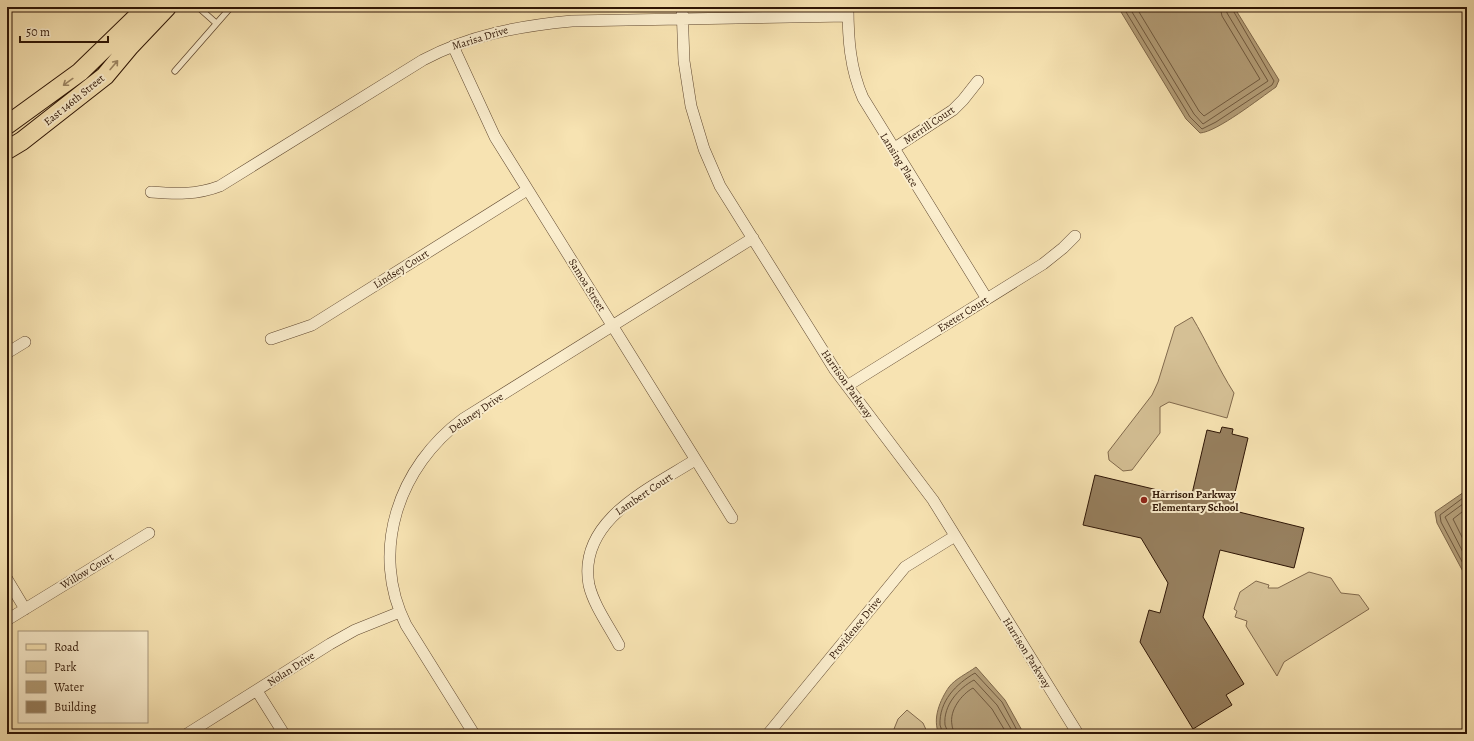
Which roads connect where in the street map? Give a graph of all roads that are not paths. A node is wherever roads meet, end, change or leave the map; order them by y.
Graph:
1 (147, 7) edge
2 (167, 7) edge
3 (198, 7) edge
4 (231, 7) edge
5 (682, 7) edge
6 (848, 12) edge
7 (682, 19) junction
8 (216, 23) junction
9 (453, 46) junction
10 (175, 71) dead end
11 (978, 81) dead end
12 (7, 125) edge
13 (893, 149) junction
14 (7, 150) edge
15 (527, 190) junction
16 (151, 192) dead end
17 (1074, 236) dead end
18 (753, 238) junction
19 (987, 299) junction
20 (613, 327) junction
21 (271, 339) dead end
22 (25, 342) dead end
23 (7, 353) edge
24 (847, 386) junction
25 (695, 460) junction
26 (732, 518) dead end
27 (149, 533) dead end
28 (955, 536) junction
29 (7, 579) edge
30 (25, 609) junction
31 (400, 612) junction
32 (7, 620) edge
33 (620, 645) dead end
34 (257, 691) junction
35 (187, 734) edge
36 (284, 734) edge
37 (474, 734) edge
38 (768, 734) edge
39 (1078, 734) edge

1 -> 12 main road, East 146th Street
14 -> 2 main road, East 146th Street
3 - 8 lane
4 - 8 lane
5 - 7 street, Harrison Parkway
6 - 7 street, Marisa Drive
6 - 13 street, Lansing Place
7 - 9 street, Marisa Drive
7 - 18 street, Harrison Parkway
8 - 10 lane
9 - 15 street, Samoa Street
9 - 16 street, Marisa Drive
11 - 13 street, Merrill Court
13 - 19 street, Lansing Place
15 - 20 street, Samoa Street
15 - 21 street, Lindsey Court
17 - 19 street, Exeter Court
18 - 20 street, Delaney Drive
18 - 24 street, Harrison Parkway
19 - 24 street, Exeter Court
20 - 25 street, Samoa Street
20 - 31 street, Delaney Drive
22 - 23 street
24 - 28 street, Harrison Parkway
25 - 26 street, Samoa Street
25 - 33 street, Lambert Court
27 - 30 street, Willow Court
28 - 38 street, Providence Drive
28 - 39 street, Harrison Parkway
29 - 30 street
30 - 32 street, Willow Court
31 - 34 street, Nolan Drive
31 - 37 street, Delaney Drive
34 - 35 street, Nolan Drive
34 - 36 street

